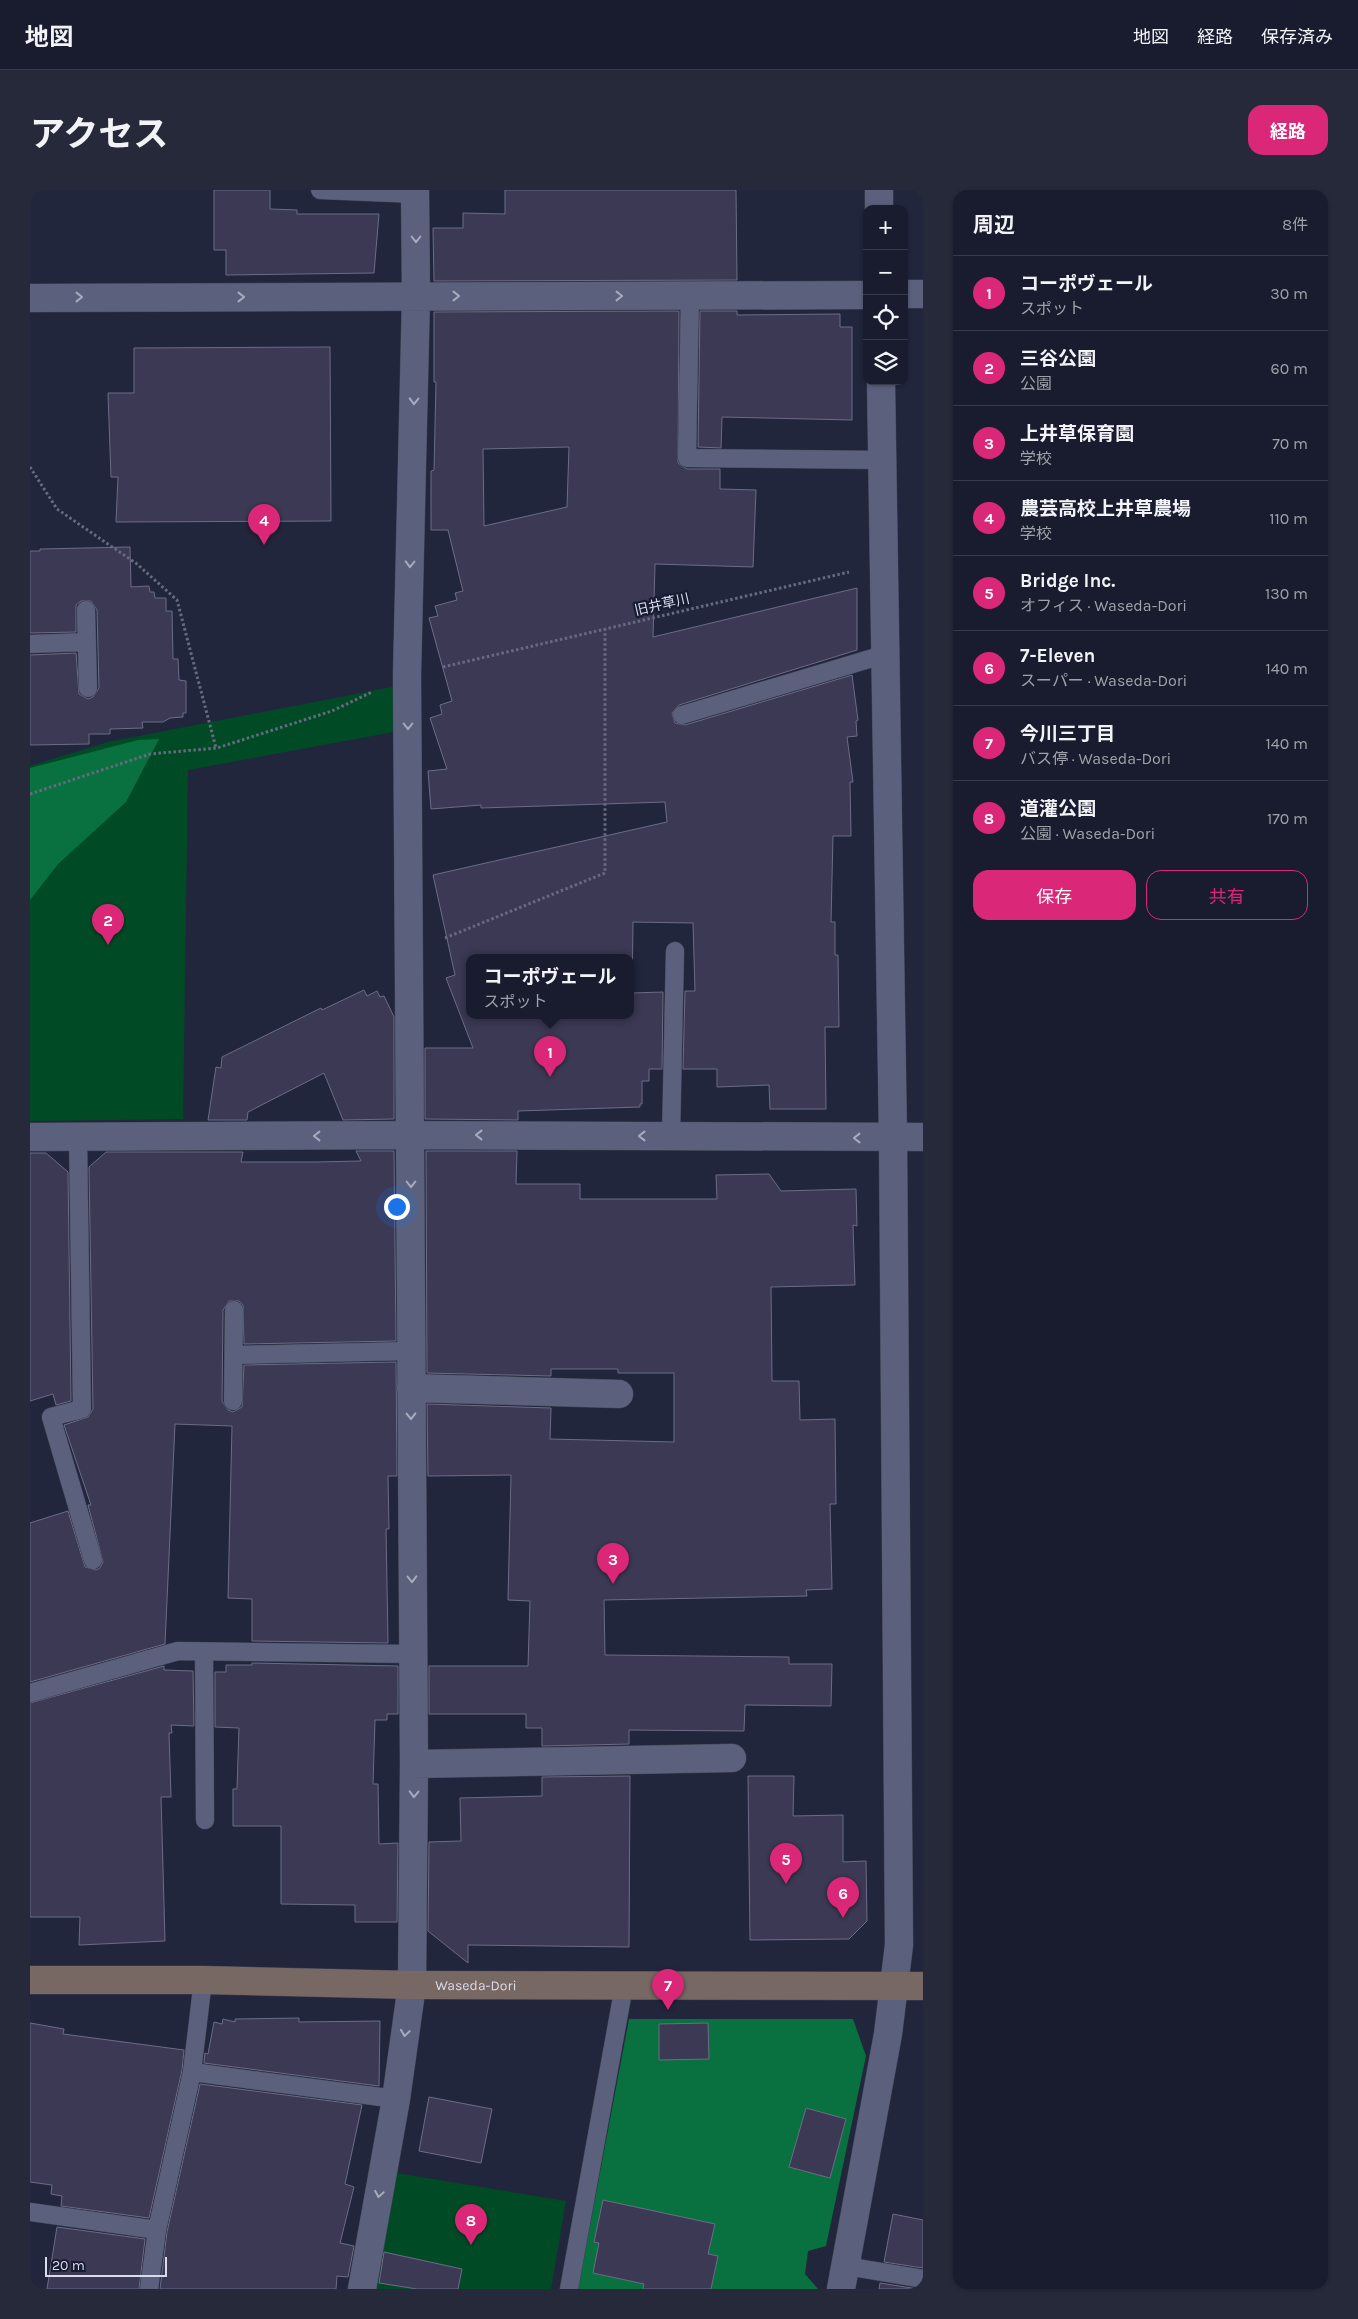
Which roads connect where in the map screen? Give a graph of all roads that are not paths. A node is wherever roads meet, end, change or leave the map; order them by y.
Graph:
1 (320, 190) edge
2 (879, 190) edge
3 (416, 192) edge
4 (879, 205) edge
5 (908, 294) edge
6 (923, 294) edge
7 (690, 295) junction
8 (863, 295) edge
9 (416, 296) junction
10 (30, 298) edge
11 (881, 385) edge
12 (883, 460) junction
13 (86, 610) dead end
14 (87, 642) junction
15 (30, 644) edge
16 (886, 654) junction
17 (88, 688) dead end
18 (682, 715) dead end
19 (675, 951) dead end
20 (411, 1135) junction
21 (671, 1136) junction
22 (30, 1137) edge
23 (78, 1137) junction
24 (923, 1137) edge
25 (894, 1138) junction
26 (234, 1310) dead end
27 (410, 1351) junction
28 (234, 1355) junction
29 (411, 1388) junction
30 (619, 1394) dead end
31 (233, 1401) dead end
32 (93, 1560) dead end
33 (204, 1652) junction
34 (413, 1654) junction
35 (30, 1693) edge
36 (732, 1758) dead end
37 (414, 1764) junction
38 (205, 1820) dead end
39 (30, 1980) edge
40 (203, 1980) junction
41 (412, 1985) junction
42 (624, 1986) junction
43 (896, 1986) junction
44 (923, 1986) edge
45 (192, 2072) junction
46 (396, 2099) junction
47 (30, 2212) edge
48 (157, 2230) junction
49 (843, 2277) edge
50 (923, 2279) edge
51 (148, 2289) edge
52 (362, 2289) edge
53 (570, 2289) edge

1 - 3 lane
2 - 4 street
3 -> 9 street
5 - 6 street
7 - 8 street
9 -> 7 street
7 - 12 lane
10 -> 9 street
9 -> 20 street
11 - 12 street
12 - 16 street
13 - 14 lane
14 - 15 lane
14 - 17 lane
16 - 18 lane
16 - 25 street
19 - 21 lane
21 -> 20 street
20 -> 23 street
20 -> 27 street
25 -> 21 street
22 - 23 street
23 - 32 lane
24 - 25 street
25 - 43 street
26 - 28 lane
27 - 28 lane
27 - 29 street
28 - 31 lane
29 - 30 street
29 -> 34 street
33 - 34 lane
33 - 35 lane
33 - 38 lane
34 - 37 street
36 - 37 street
37 -> 41 street
39 - 40 main road, Waseda-Dori
40 - 41 main road, Waseda-Dori
40 - 45 lane
41 - 42 main road, Waseda-Dori
41 -> 46 street
42 - 43 main road, Waseda-Dori
42 - 53 lane
43 - 44 main road, Waseda-Dori
43 - 49 street
45 - 46 lane
45 - 48 lane
46 -> 52 street
47 - 48 lane
48 - 51 lane
49 - 50 lane

